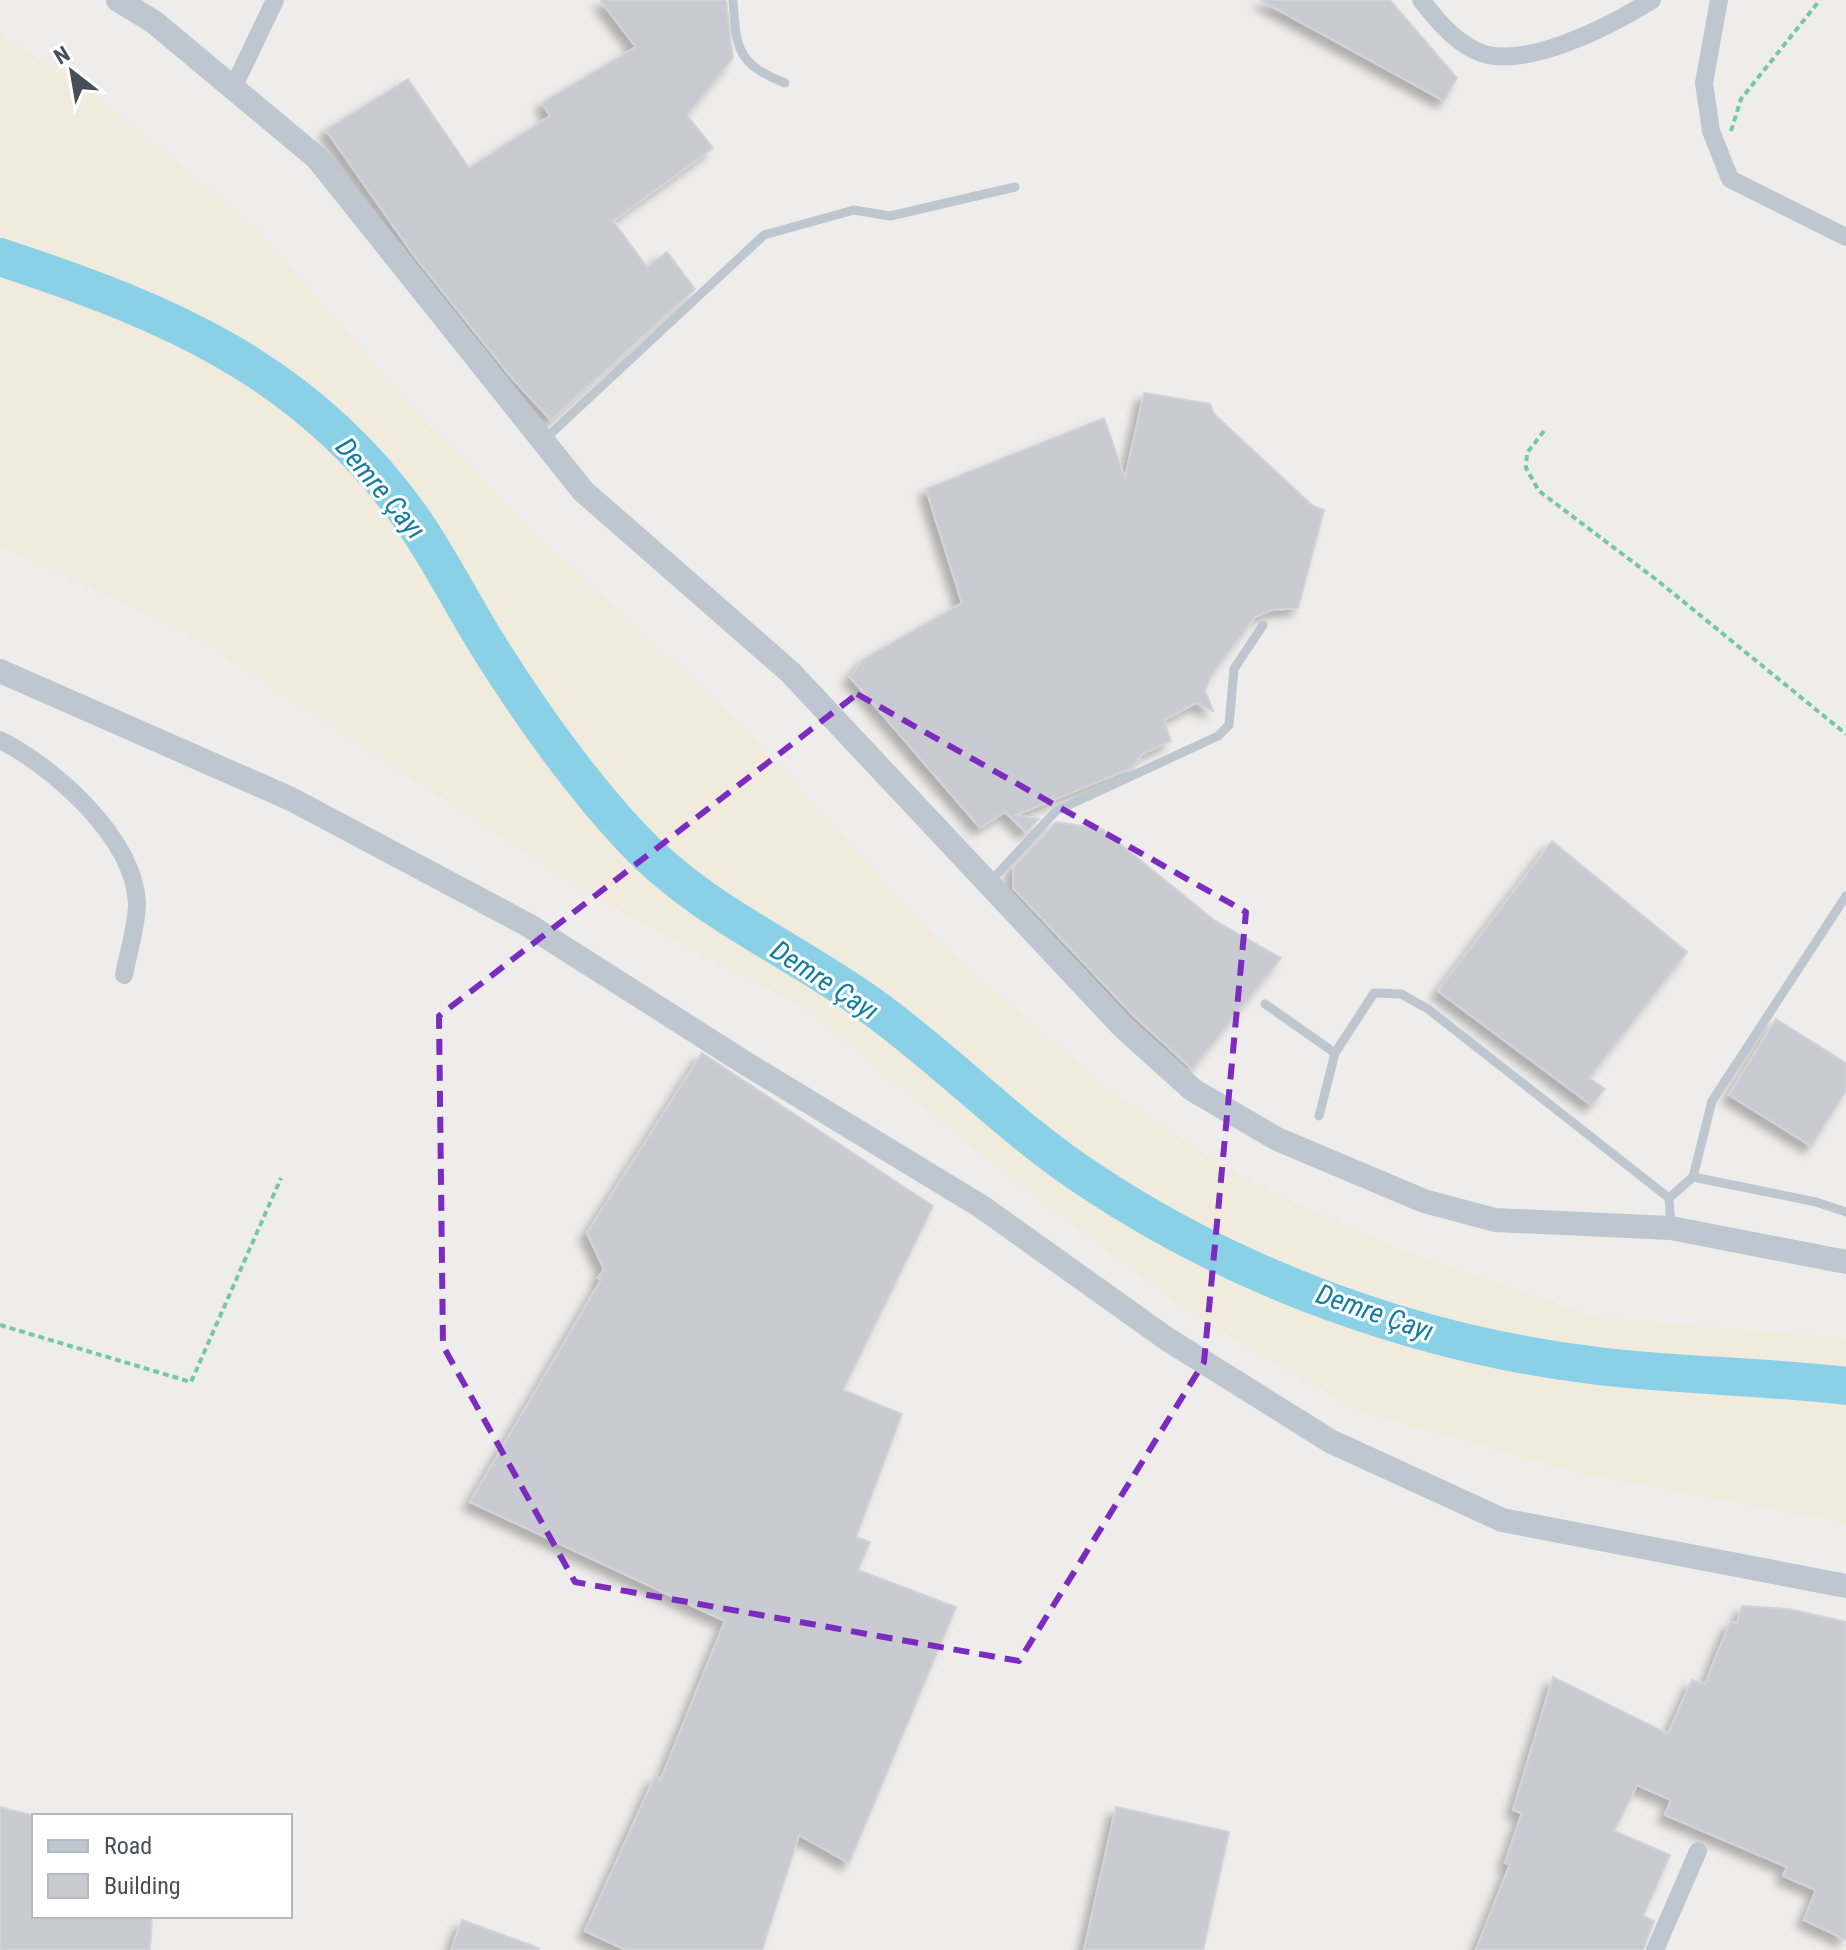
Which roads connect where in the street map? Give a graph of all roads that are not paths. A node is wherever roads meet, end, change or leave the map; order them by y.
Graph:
1 (118, 0) edge
2 (275, 0) edge
3 (733, 0) edge
4 (1421, 0) edge
5 (1652, 0) edge
6 (1719, 0) edge
7 (785, 83) dead end
8 (233, 88) junction
9 (1015, 187) dead end
10 (1846, 237) edge
11 (543, 441) junction
12 (1263, 625) dead end
13 (0, 671) edge
14 (0, 740) edge
15 (989, 883) junction
16 (1846, 896) edge
17 (124, 975) dead end
18 (1265, 1004) dead end
19 (1335, 1053) junction
20 (1319, 1116) dead end
21 (1693, 1177) junction
22 (1669, 1198) junction
23 (1846, 1212) edge
24 (1671, 1228) junction
25 (1846, 1262) edge
26 (1846, 1586) edge
27 (1698, 1851) dead end
28 (1655, 1950) edge

1 - 8 street
2 - 8 street
3 - 7 lane
4 - 5 street
6 - 10 street
8 - 11 street
9 - 11 lane
11 - 15 street
12 - 15 lane
13 - 26 street
14 - 17 street
15 - 24 street
16 - 21 lane
18 - 19 lane
19 - 20 lane
19 - 22 lane
21 - 22 lane
21 - 23 lane
22 - 24 lane
24 - 25 street
27 - 28 street

